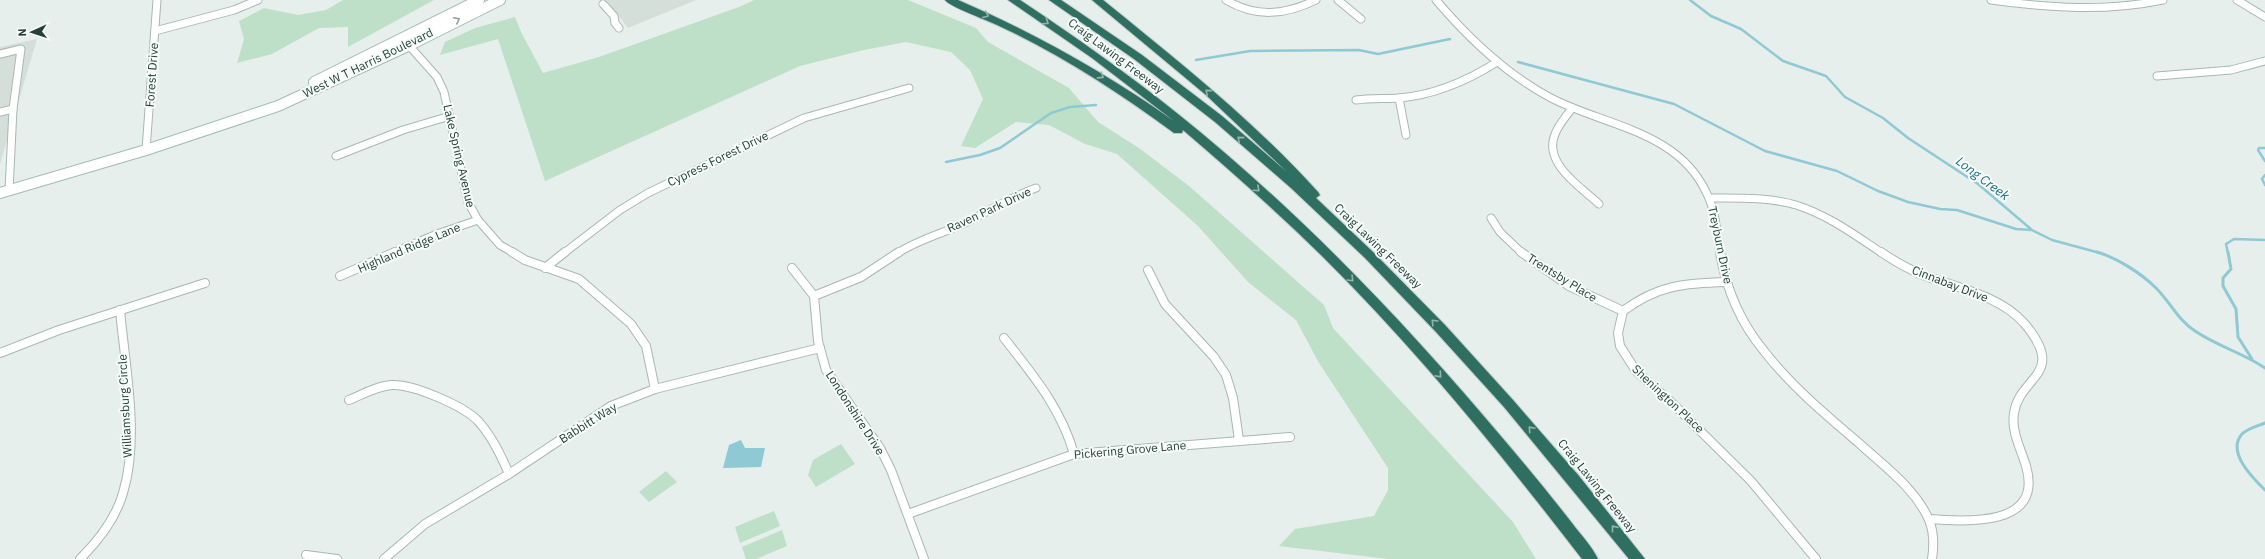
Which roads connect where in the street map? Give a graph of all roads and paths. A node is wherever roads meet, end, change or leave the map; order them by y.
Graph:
1 (157, 0) edge
2 (258, 0) edge
3 (479, 0) edge
4 (500, 0) edge
5 (950, 0) edge
6 (1013, 0) edge
7 (1054, 0) edge
8 (1097, 0) edge
9 (1226, 0) edge
10 (1316, 0) edge
11 (1338, 0) edge
12 (1436, 0) edge
13 (1991, 0) edge
14 (2163, 0) edge
15 (2237, 0) edge
16 (603, 4) dead end
17 (2265, 17) edge
18 (1361, 19) dead end
19 (617, 25) dead end
20 (155, 31) junction
21 (402, 38) junction
22 (410, 45) junction
23 (0, 54) edge
24 (2265, 61) edge
25 (1497, 62) junction
26 (2157, 76) dead end
27 (909, 88) dead end
28 (1399, 98) junction
29 (1356, 100) dead end
30 (1572, 108) junction
31 (12, 109) junction
32 (0, 112) edge
33 (450, 116) junction
34 (235, 122) junction
35 (1406, 135) dead end
36 (146, 150) junction
37 (336, 156) dead end
38 (1241, 175) junction
39 (1036, 188) dead end
40 (3, 193) edge
41 (1710, 198) junction
42 (1599, 204) dead end
43 (1490, 218) dead end
44 (478, 220) junction
45 (1343, 230) junction
46 (545, 268) junction
47 (792, 268) dead end
48 (1148, 270) dead end
49 (340, 276) dead end
50 (1726, 282) junction
51 (205, 283) dead end
52 (814, 296) junction
53 (120, 310) junction
54 (1623, 312) junction
55 (1004, 338) dead end
56 (820, 348) junction
57 (0, 353) edge
58 (654, 389) junction
59 (349, 400) dead end
60 (1290, 437) dead end
61 (1239, 440) junction
62 (1074, 454) junction
63 (509, 474) junction
64 (908, 514) junction
65 (1928, 519) junction
66 (306, 555) dead end
67 (80, 559) edge
68 (337, 559) edge
69 (384, 559) edge
70 (924, 559) edge
71 (1591, 559) edge
72 (1638, 559) edge
73 (1816, 559) edge
74 (1932, 559) edge

1 - 20 street, Forest Drive
2 - 20 street
3 - 21 main road, West W T Harris Boulevard
22 -> 4 main road, West W T Harris Boulevard
5 -> 38 highway
6 -> 38 highway, Craig Lawing Freeway
45 -> 7 highway, Craig Lawing Freeway
45 -> 8 highway
9 - 10 street
11 - 18 street
12 - 25 street, Treyburn Drive
13 - 14 street
15 - 17 street
16 - 19 street
20 - 36 street, Forest Drive
21 - 22 street, Lake Spring Avenue
21 - 34 main road, West W T Harris Boulevard
22 - 33 street, Lake Spring Avenue
22 - 34 main road, West W T Harris Boulevard
23 - 31 street
24 - 26 street
25 - 28 street
25 - 30 street, Treyburn Drive
27 - 46 street, Cypress Forest Drive
28 - 29 street
28 - 35 street
30 - 41 street, Treyburn Drive
30 - 42 street
31 - 32 street
31 - 40 street
33 - 37 street
33 - 44 street, Lake Spring Avenue
34 - 36 main road, West W T Harris Boulevard
36 - 40 main road, West W T Harris Boulevard
38 -> 71 highway, Craig Lawing Freeway
39 - 52 street, Raven Park Drive
41 - 50 street, Treyburn Drive
41 - 65 street, Cinnabay Drive
43 - 54 street, Trentsby Place
44 - 46 street, Lake Spring Avenue
44 - 49 street, Highland Ridge Lane
72 -> 45 highway, Craig Lawing Freeway
46 - 58 street, Lake Spring Avenue
47 - 52 street
48 - 61 street
50 - 54 street
50 - 65 street, Treyburn Drive
51 - 53 street
52 - 56 street, Londonshire Drive
53 - 57 street
53 - 67 street, Williamsburg Circle
54 - 73 street, Shenington Place
55 - 62 street
56 - 58 street, Babbitt Way
56 - 64 street, Londonshire Drive
58 - 63 street, Babbitt Way
59 - 63 street
60 - 61 street, Pickering Grove Lane
61 - 62 street, Pickering Grove Lane
62 - 64 street, Pickering Grove Lane
63 - 69 street, Babbitt Way
64 - 70 street, Londonshire Drive
65 - 74 street, Treyburn Drive
66 - 68 street

